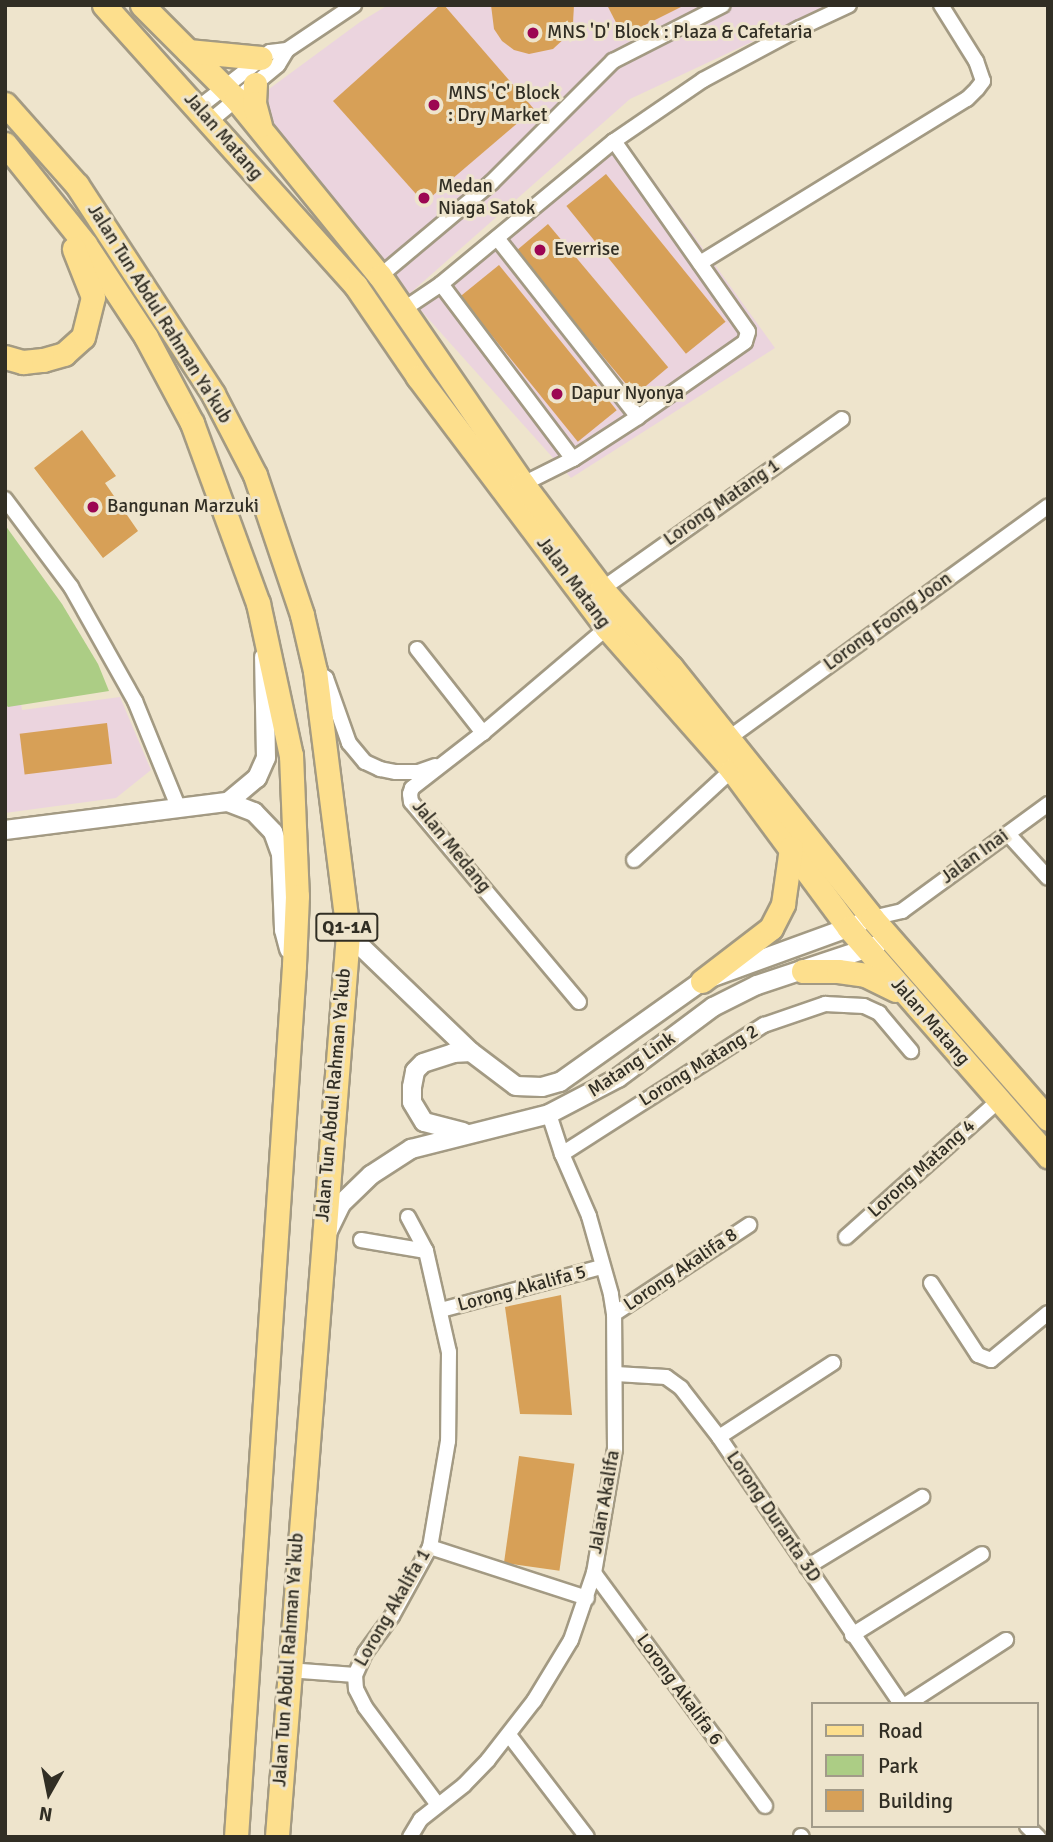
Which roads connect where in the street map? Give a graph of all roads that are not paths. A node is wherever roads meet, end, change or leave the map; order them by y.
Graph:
1 (104, 5) edge
2 (142, 5) edge
3 (354, 5) edge
4 (723, 5) edge
5 (849, 5) edge
6 (941, 5) edge
7 (287, 50) junction
8 (188, 51) junction
9 (261, 58) junction
10 (255, 84) junction
11 (230, 93) junction
12 (5, 104) edge
13 (204, 115) junction
14 (261, 130) junction
15 (614, 141) junction
16 (5, 144) edge
17 (49, 199) junction
18 (497, 238) junction
19 (700, 263) junction
20 (380, 276) junction
21 (441, 284) junction
22 (404, 309) junction
23 (5, 357) edge
24 (639, 417) junction
25 (842, 419) dead end
26 (573, 459) junction
27 (523, 484) junction
28 (5, 499) edge
29 (1048, 506) edge
30 (602, 589) junction
31 (607, 628) junction
32 (267, 639) junction
33 (417, 649) dead end
34 (315, 671) junction
35 (483, 733) junction
36 (729, 738) junction
37 (446, 763) junction
38 (732, 770) junction
39 (228, 802) junction
40 (1048, 804) edge
41 (178, 809) junction
42 (5, 830) edge
43 (1008, 834) junction
44 (792, 848) junction
45 (634, 860) dead end
46 (1048, 878) edge
47 (902, 911) junction
48 (872, 918) junction
49 (849, 928) junction
50 (348, 934) junction
51 (889, 939) junction
52 (867, 950) junction
53 (294, 966) junction
54 (803, 971) junction
55 (702, 981) junction
56 (579, 1002) dead end
57 (912, 1002) junction
58 (911, 1051) dead end
59 (471, 1052) junction
60 (999, 1100) junction
61 (549, 1114) junction
62 (1048, 1119) edge
63 (466, 1133) junction
64 (562, 1154) junction
65 (1048, 1156) edge
66 (408, 1217) dead end
67 (749, 1225) dead end
68 (846, 1237) dead end
69 (361, 1240) dead end
70 (321, 1245) junction
71 (426, 1251) junction
72 (602, 1267) junction
73 (931, 1283) dead end
74 (441, 1310) junction
75 (1048, 1313) edge
76 (614, 1314) junction
77 (832, 1363) dead end
78 (617, 1374) junction
79 (719, 1437) junction
80 (922, 1497) dead end
81 (430, 1547) junction
82 (982, 1554) dead end
83 (807, 1567) junction
84 (594, 1573) junction
85 (586, 1598) junction
86 (852, 1635) junction
87 (1006, 1640) dead end
88 (288, 1670) junction
89 (355, 1675) junction
90 (900, 1702) edge
91 (910, 1702) edge
92 (509, 1735) junction
93 (438, 1805) junction
94 (765, 1807) dead end
95 (236, 1837) edge
96 (277, 1837) edge
97 (410, 1837) edge
98 (587, 1837) edge

1 - 13 main road, Jalan Matang
2 - 8 main road, Jalan Matang
3 - 7 street
4 - 20 street
5 - 15 street
6 - 19 street
7 - 9 street
7 - 10 street
8 - 9 main road
8 - 11 main road, Jalan Matang
9 - 11 street
10 - 11 street
10 - 14 main road
11 - 13 street
11 - 14 main road, Jalan Matang
12 - 34 main road, Jalan Tun Abdul Rahman Ya'kub / Q1-1A
13 - 31 main road, Jalan Matang
14 - 20 main road, Jalan Matang
15 - 18 street
15 - 19 street
16 - 17 main road, Jalan Tun Abdul Rahman Ya'kub
17 - 23 main road
17 - 32 main road, Jalan Tun Abdul Rahman Ya'kub
18 - 21 street
18 - 24 street
19 - 24 street
20 - 22 main road, Jalan Matang
21 - 22 street
21 - 26 street
22 - 27 main road, Jalan Matang
24 - 26 street
25 - 30 street, Lorong Matang 1
26 - 27 street
27 - 30 main road, Jalan Matang
28 - 41 street
29 - 36 street, Lorong Foong Joon
30 - 36 main road, Jalan Matang
31 - 35 street, Jalan Medang
31 - 38 main road, Jalan Matang
32 - 39 street
32 - 53 main road, Jalan Tun Abdul Rahman Ya'kub
33 - 35 street
34 - 37 street
34 - 50 main road, Jalan Tun Abdul Rahman Ya'kub / Q1-1A
35 - 37 street, Jalan Medang
36 - 48 main road, Jalan Matang
37 - 56 street, Jalan Medang
38 - 44 main road, Jalan Matang
38 - 45 street
39 - 41 street
39 - 53 street
40 - 43 street, Jalan Inai
41 - 42 street
43 - 46 street
43 - 47 street, Jalan Inai
44 - 49 main road, Jalan Matang
44 - 55 main road
47 - 48 street
47 - 51 street
48 - 49 street, Matang Link
48 - 51 main road, Jalan Matang
49 - 52 main road, Jalan Matang
49 - 55 street, Matang Link
50 - 59 street, Matang Link
50 - 70 main road, Jalan Tun Abdul Rahman Ya'kub / Q1-1A
51 - 52 street, Matang Link
51 - 62 main road, Jalan Matang
52 - 54 street, Matang Link
52 - 57 main road, Jalan Matang
53 - 95 main road, Jalan Tun Abdul Rahman Ya'kub
54 - 57 main road
54 - 61 street, Matang Link
55 - 59 street, Matang Link
57 - 60 main road, Jalan Matang
58 - 64 street, Lorong Matang 2
59 - 63 street
60 - 65 main road, Jalan Matang
60 - 68 street, Lorong Matang 4
61 - 63 street, Matang Link
61 - 64 street, Jalan Akalifa
63 - 70 street, Matang Link
64 - 72 street, Jalan Akalifa
66 - 71 street, Lorong Akalifa 1
67 - 76 street, Lorong Akalifa 8
69 - 71 street
70 - 88 main road, Jalan Tun Abdul Rahman Ya'kub / Q1-1A
71 - 74 street, Lorong Akalifa 1
72 - 74 street, Lorong Akalifa 5
72 - 76 street, Jalan Akalifa
73 - 75 street
74 - 81 street, Lorong Akalifa 1
76 - 78 street, Jalan Akalifa
77 - 79 street
78 - 79 street, Lorong Duranta 3D
78 - 84 street, Jalan Akalifa
79 - 83 street, Lorong Duranta 3D
80 - 83 street
81 - 85 street
81 - 89 street, Lorong Akalifa 1
82 - 86 street
83 - 86 street, Lorong Duranta 3D
84 - 85 street, Jalan Akalifa
84 - 94 street, Lorong Akalifa 6
85 - 92 street, Jalan Akalifa
86 - 90 street, Lorong Duranta 3D
87 - 91 street
88 - 89 street, Lorong Akalifa 1
88 - 96 main road, Jalan Tun Abdul Rahman Ya'kub / Q1-1A
89 - 93 street, Lorong Akalifa 1
92 - 93 street, Jalan Akalifa
92 - 98 street
93 - 97 street, Jalan Akalifa

